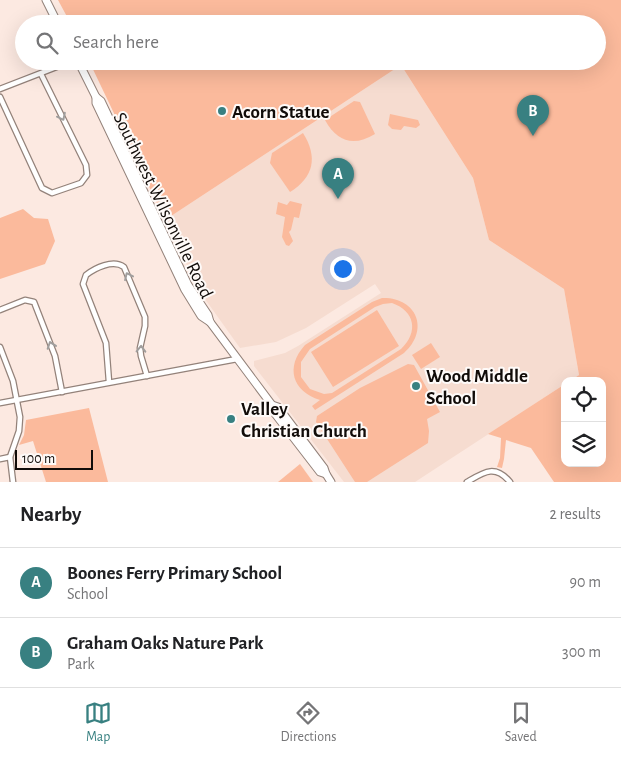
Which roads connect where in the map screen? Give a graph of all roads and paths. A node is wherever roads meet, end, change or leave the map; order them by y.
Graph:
1 (46, 0) edge
2 (54, 15) edge
3 (51, 70) edge
4 (82, 70) edge
5 (41, 74) junction
6 (0, 89) edge
7 (0, 97) edge
8 (0, 310) edge
9 (0, 347) edge
10 (237, 359) junction
11 (147, 376) junction
12 (109, 382) junction
13 (62, 392) junction
14 (16, 401) junction
15 (0, 403) edge
16 (10, 457) junction
17 (0, 459) edge
18 (13, 482) edge
19 (331, 482) edge
20 (467, 482) edge
21 (510, 482) edge

1 - 2 main road
3 - 5 street
4 - 10 main road, Southwest Wilsonville Road
5 - 6 street
5 -> 7 street
13 -> 8 street
9 - 14 street
10 - 11 street
10 - 19 main road, Southwest Wilsonville Road
11 - 12 street
11 -> 12 street
12 - 13 street
13 - 14 street
14 - 15 street
14 - 16 street
16 - 17 street
16 - 18 street
20 - 21 street

